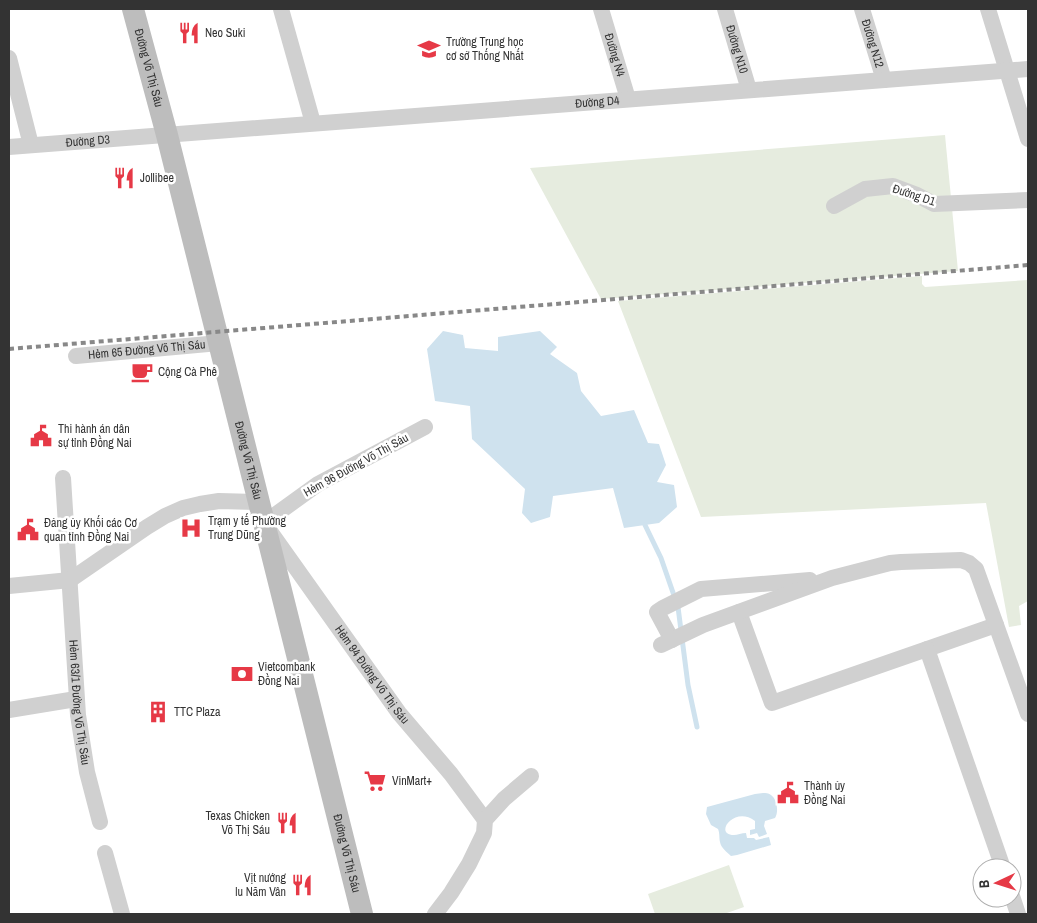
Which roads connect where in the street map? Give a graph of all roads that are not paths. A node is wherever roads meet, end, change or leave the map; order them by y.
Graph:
1 (133, 9) edge
2 (281, 9) edge
3 (601, 9) edge
4 (725, 9) edge
5 (862, 9) edge
6 (988, 9) edge
7 (9, 58) edge
8 (1028, 69) edge
9 (1007, 70) junction
10 (884, 80) junction
11 (749, 90) junction
12 (628, 99) junction
13 (313, 123) junction
14 (167, 135) junction
15 (1028, 139) edge
16 (31, 145) junction
17 (9, 147) edge
18 (1028, 200) edge
19 (834, 206) dead end
20 (219, 343) junction
21 (76, 356) dead end
22 (425, 427) dead end
23 (63, 478) dead end
24 (262, 513) junction
25 (832, 578) junction
26 (70, 580) junction
27 (9, 586) edge
28 (739, 612) junction
29 (996, 625) junction
30 (927, 649) junction
31 (76, 699) junction
32 (9, 710) edge
33 (1028, 714) edge
34 (530, 776) dead end
35 (485, 820) junction
36 (100, 822) dead end
37 (105, 853) dead end
38 (999, 858) edge
39 (122, 914) edge
40 (362, 914) edge
41 (435, 914) edge

1 - 14 main road, Đường Võ Thị Sáu
2 - 13 street
3 - 12 street, Đường N4
4 - 11 street, Đường N10
5 - 10 street, Đường N12
6 - 9 street
7 - 16 street
8 - 9 street, Đường D4
9 - 10 street, Đường D4
9 - 15 street
10 - 11 street, Đường D4
11 - 12 street, Đường D4
12 - 13 street, Đường D4
13 - 14 street, Đường D4
14 - 16 street, Đường D3
14 - 20 main road, Đường Võ Thị Sáu
16 - 17 street, Đường D3
18 - 19 street, Đường D1
20 - 21 street, Hẻm 65 Đường Võ Thị Sáu
20 - 24 main road, Đường Võ Thị Sáu
22 - 24 street, Hẻm 96 Đường Võ Thị Sáu
23 - 26 street, Hẻm 63/1 Đường Võ Thị Sáu
24 - 26 street
24 - 35 street, Hẻm 94 Đường Võ Thị Sáu
24 - 40 main road, Đường Võ Thị Sáu
25 - 28 street
25 - 28 street
25 - 29 street
26 - 27 street
26 - 31 street, Hẻm 63/1 Đường Võ Thị Sáu
28 - 30 street
29 - 30 street
29 - 33 street
30 - 38 street
31 - 32 street
31 - 36 street, Hẻm 63/1 Đường Võ Thị Sáu
34 - 35 street
35 - 41 street
37 - 39 street

